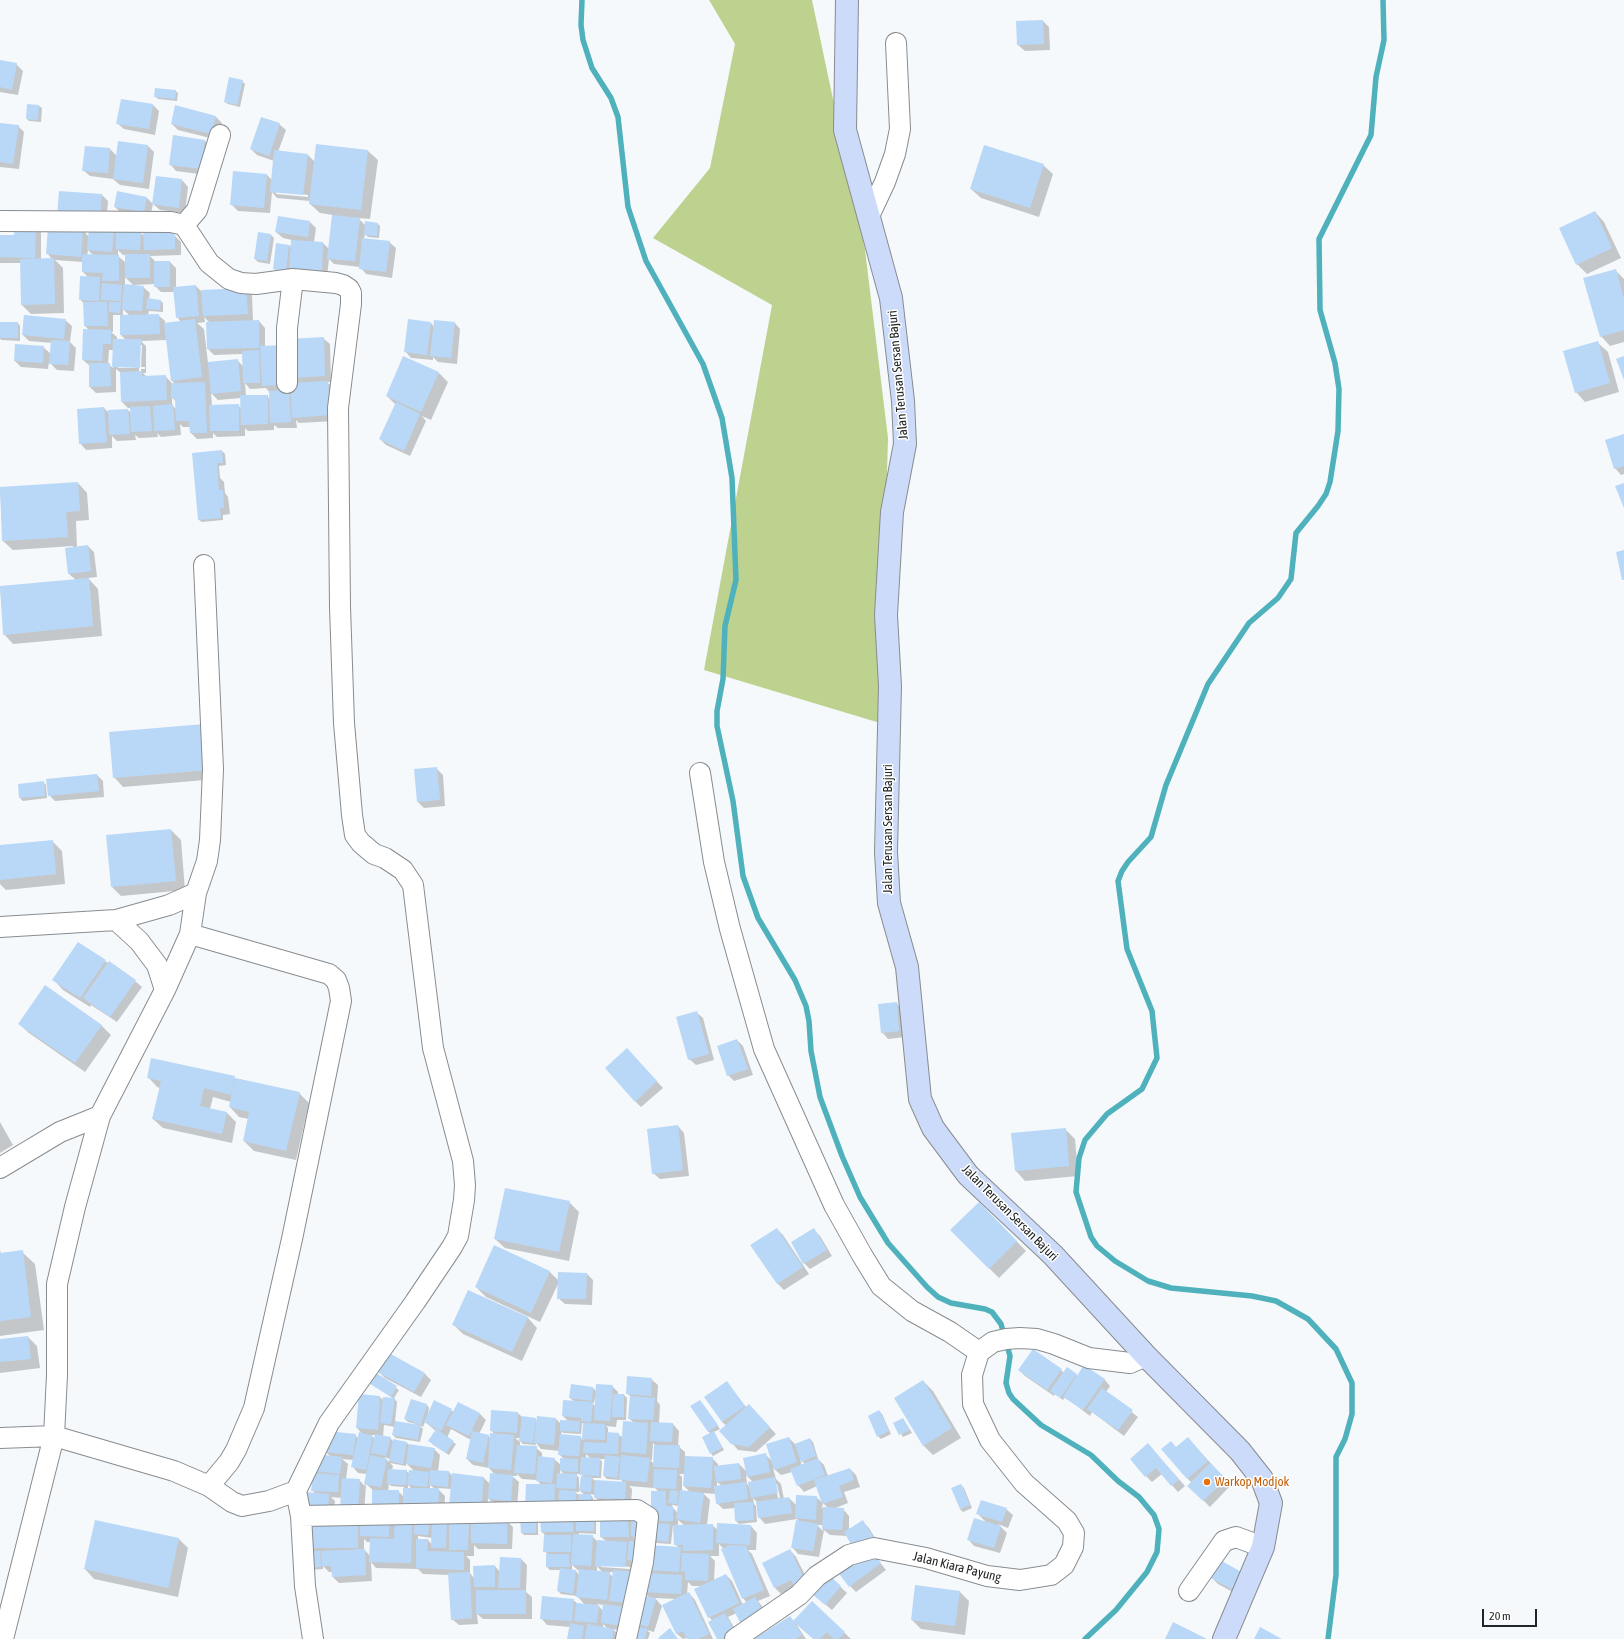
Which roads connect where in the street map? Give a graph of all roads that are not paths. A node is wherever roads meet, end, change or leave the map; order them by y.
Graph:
1 (847, 0) edge
2 (896, 43) dead end
3 (220, 135) dead end
4 (869, 216) junction
5 (0, 221) edge
6 (184, 225) junction
7 (293, 279) junction
8 (288, 383) dead end
9 (204, 565) dead end
10 (700, 773) dead end
11 (196, 893) junction
12 (116, 920) junction
13 (0, 927) edge
14 (190, 934) junction
15 (165, 990) junction
16 (100, 1116) junction
17 (0, 1168) edge
18 (979, 1352) junction
19 (1146, 1356) junction
20 (54, 1436) junction
21 (0, 1438) edge
22 (209, 1486) junction
23 (296, 1491) junction
24 (301, 1516) junction
25 (1263, 1547) junction
26 (1189, 1591) dead end
27 (3, 1639) edge
28 (313, 1639) edge
29 (626, 1639) edge
30 (735, 1639) edge
31 (1224, 1639) edge

1 - 4 main road, Jalan Terusan Sersan Bajuri
2 - 4 street
3 - 6 street
4 - 19 main road, Jalan Terusan Sersan Bajuri
5 - 6 street
6 - 7 street
7 - 8 street
7 - 23 street
9 - 11 street
10 - 18 street
11 - 12 street
11 - 14 street
12 - 13 street
12 - 15 street
14 - 15 street
14 - 22 street
15 - 16 street
16 - 17 street
16 - 20 street
18 - 19 street
18 - 30 street, Jalan Kiara Payung
19 - 25 main road, Jalan Terusan Sersan Bajuri
20 - 21 street
20 - 22 street
20 - 27 street
22 - 23 street
23 - 24 street
24 - 28 street
24 - 29 street
25 - 26 street
25 - 31 main road, Jalan Terusan Sersan Bajuri

